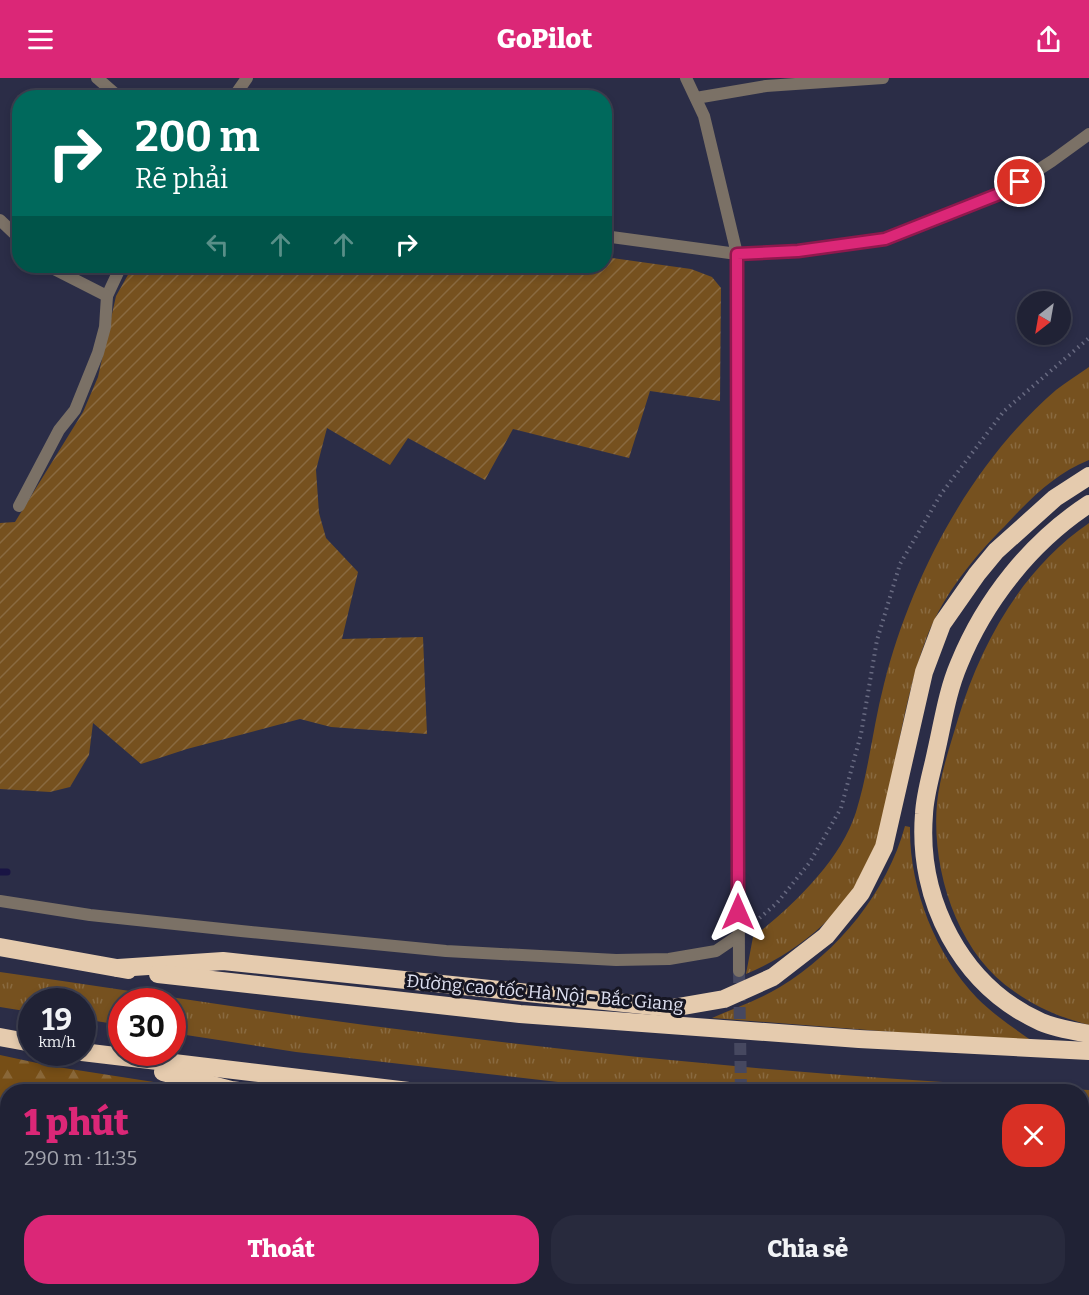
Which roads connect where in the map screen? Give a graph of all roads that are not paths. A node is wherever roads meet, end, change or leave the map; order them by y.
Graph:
1 (97, 78) edge
2 (687, 78) edge
3 (883, 78) edge
4 (111, 90) edge
5 (696, 99) junction
6 (1089, 134) edge
7 (0, 220) edge
8 (12, 231) edge
9 (612, 237) edge
10 (737, 254) junction
11 (62, 273) edge
12 (118, 273) edge
13 (106, 296) junction
14 (1089, 476) edge
15 (1089, 504) edge
16 (20, 506) dead end
17 (0, 901) edge
18 (738, 936) junction
19 (0, 946) edge
20 (118, 968) junction
21 (739, 971) tunnel mouth
22 (1089, 1034) edge
23 (0, 1037) edge
24 (18, 1040) edge
25 (1089, 1051) edge
26 (96, 1055) edge
27 (96, 1055) edge
28 (208, 1084) edge
29 (348, 1084) edge

1 - 4 street
2 - 5 street
3 - 5 street
5 - 10 street
6 - 10 street
7 - 8 street
9 - 10 street
10 - 18 street
11 - 13 street
12 - 13 street
13 - 16 street
14 - 20 highway
15 - 22 highway
17 - 18 street
18 - 21 street
19 - 20 highway, Đường cao tốc Hà Nội - Bắc Giang
20 - 25 highway, Đường cao tốc Hà Nội - Bắc Giang
23 - 24 highway
26 - 28 highway
27 - 29 highway

